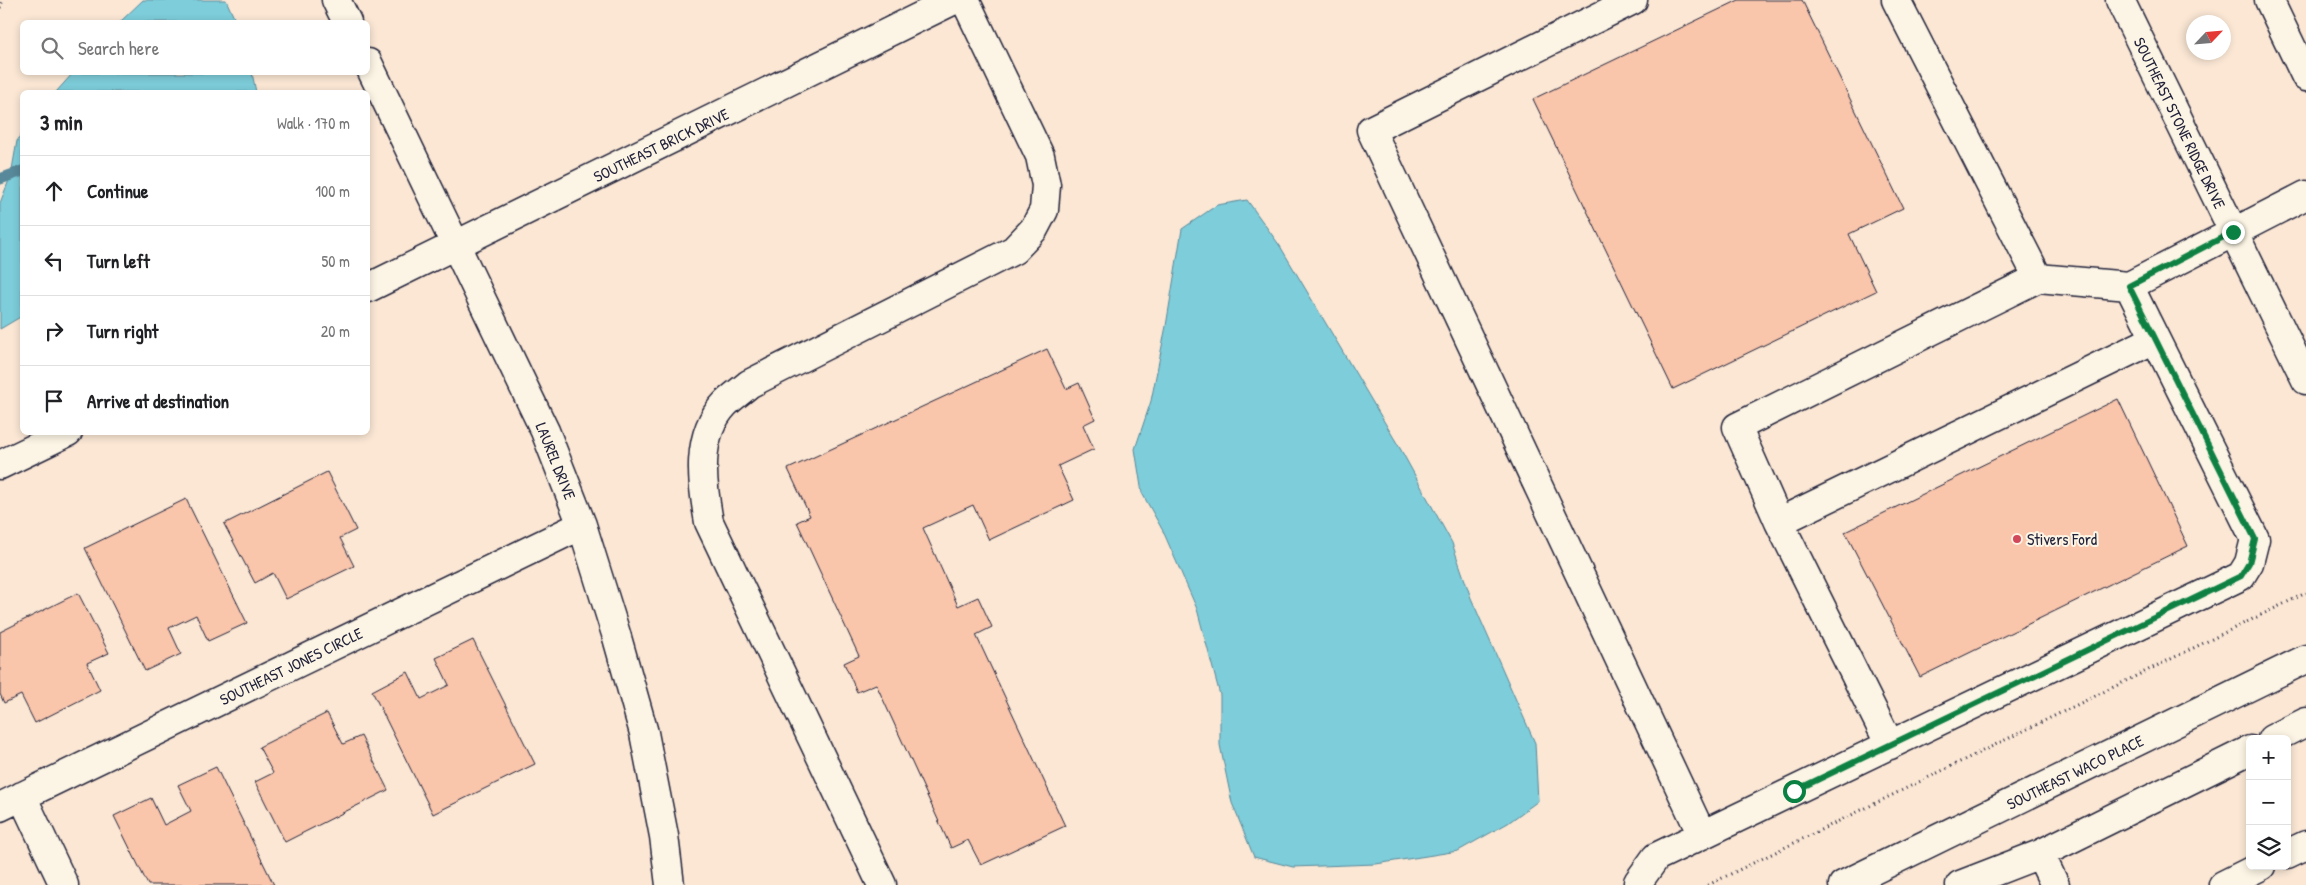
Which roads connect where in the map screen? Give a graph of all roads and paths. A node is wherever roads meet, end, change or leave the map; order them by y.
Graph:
1 (3, 0) edge
2 (336, 0) edge
3 (954, 0) edge
4 (965, 0) edge
5 (1633, 0) edge
6 (1896, 0) edge
7 (2120, 0) edge
8 (2270, 0) edge
9 (0, 8) edge
10 (346, 20) edge
11 (370, 67) edge
12 (2306, 77) edge
13 (2306, 195) edge
14 (2233, 232) junction
15 (457, 245) junction
16 (2038, 278) junction
17 (2129, 286) junction
18 (370, 287) edge
19 (2155, 339) junction
20 (2306, 380) edge
21 (62, 435) edge
22 (0, 465) edge
23 (1779, 522) junction
24 (582, 525) junction
25 (2306, 593) edge
26 (2306, 659) edge
27 (2306, 722) edge
28 (2280, 735) edge
29 (1890, 745) junction
30 (2246, 752) edge
31 (11, 802) edge
32 (1702, 835) junction
33 (2306, 844) edge
34 (2291, 852) edge
35 (2040, 854) junction
36 (2253, 870) edge
37 (64, 885) edge
38 (670, 885) edge
39 (882, 885) edge
40 (1638, 885) edge
41 (1708, 885) edge
42 (1843, 885) edge
43 (1960, 885) edge
44 (2055, 885) edge
45 (2223, 885) edge

1 - 9 path
2 - 10 street
3 - 15 street, SOUTHEAST BRICK DRIVE
4 - 39 street
5 - 32 street
6 - 16 street
7 - 14 street, SOUTHEAST STONE RIDGE DRIVE
8 - 12 street
11 - 15 street, LAUREL DRIVE
13 - 14 street
14 - 17 street
14 - 20 street, SOUTHEAST STONE RIDGE DRIVE
15 - 18 street, SOUTHEAST BRICK DRIVE
15 - 24 street, LAUREL DRIVE
16 - 17 street
16 - 23 street
17 - 19 street
19 - 23 street
19 - 29 street
21 - 22 street
23 - 29 street
24 - 31 street, SOUTHEAST JONES CIRCLE
24 - 38 street, LAUREL DRIVE
25 - 41 path
26 - 42 street, SOUTHEAST WACO PLACE
27 - 28 street
29 - 32 street
30 - 35 street
31 - 37 street
32 - 40 street
33 - 34 street
35 - 43 street
35 - 44 street
36 - 45 street

